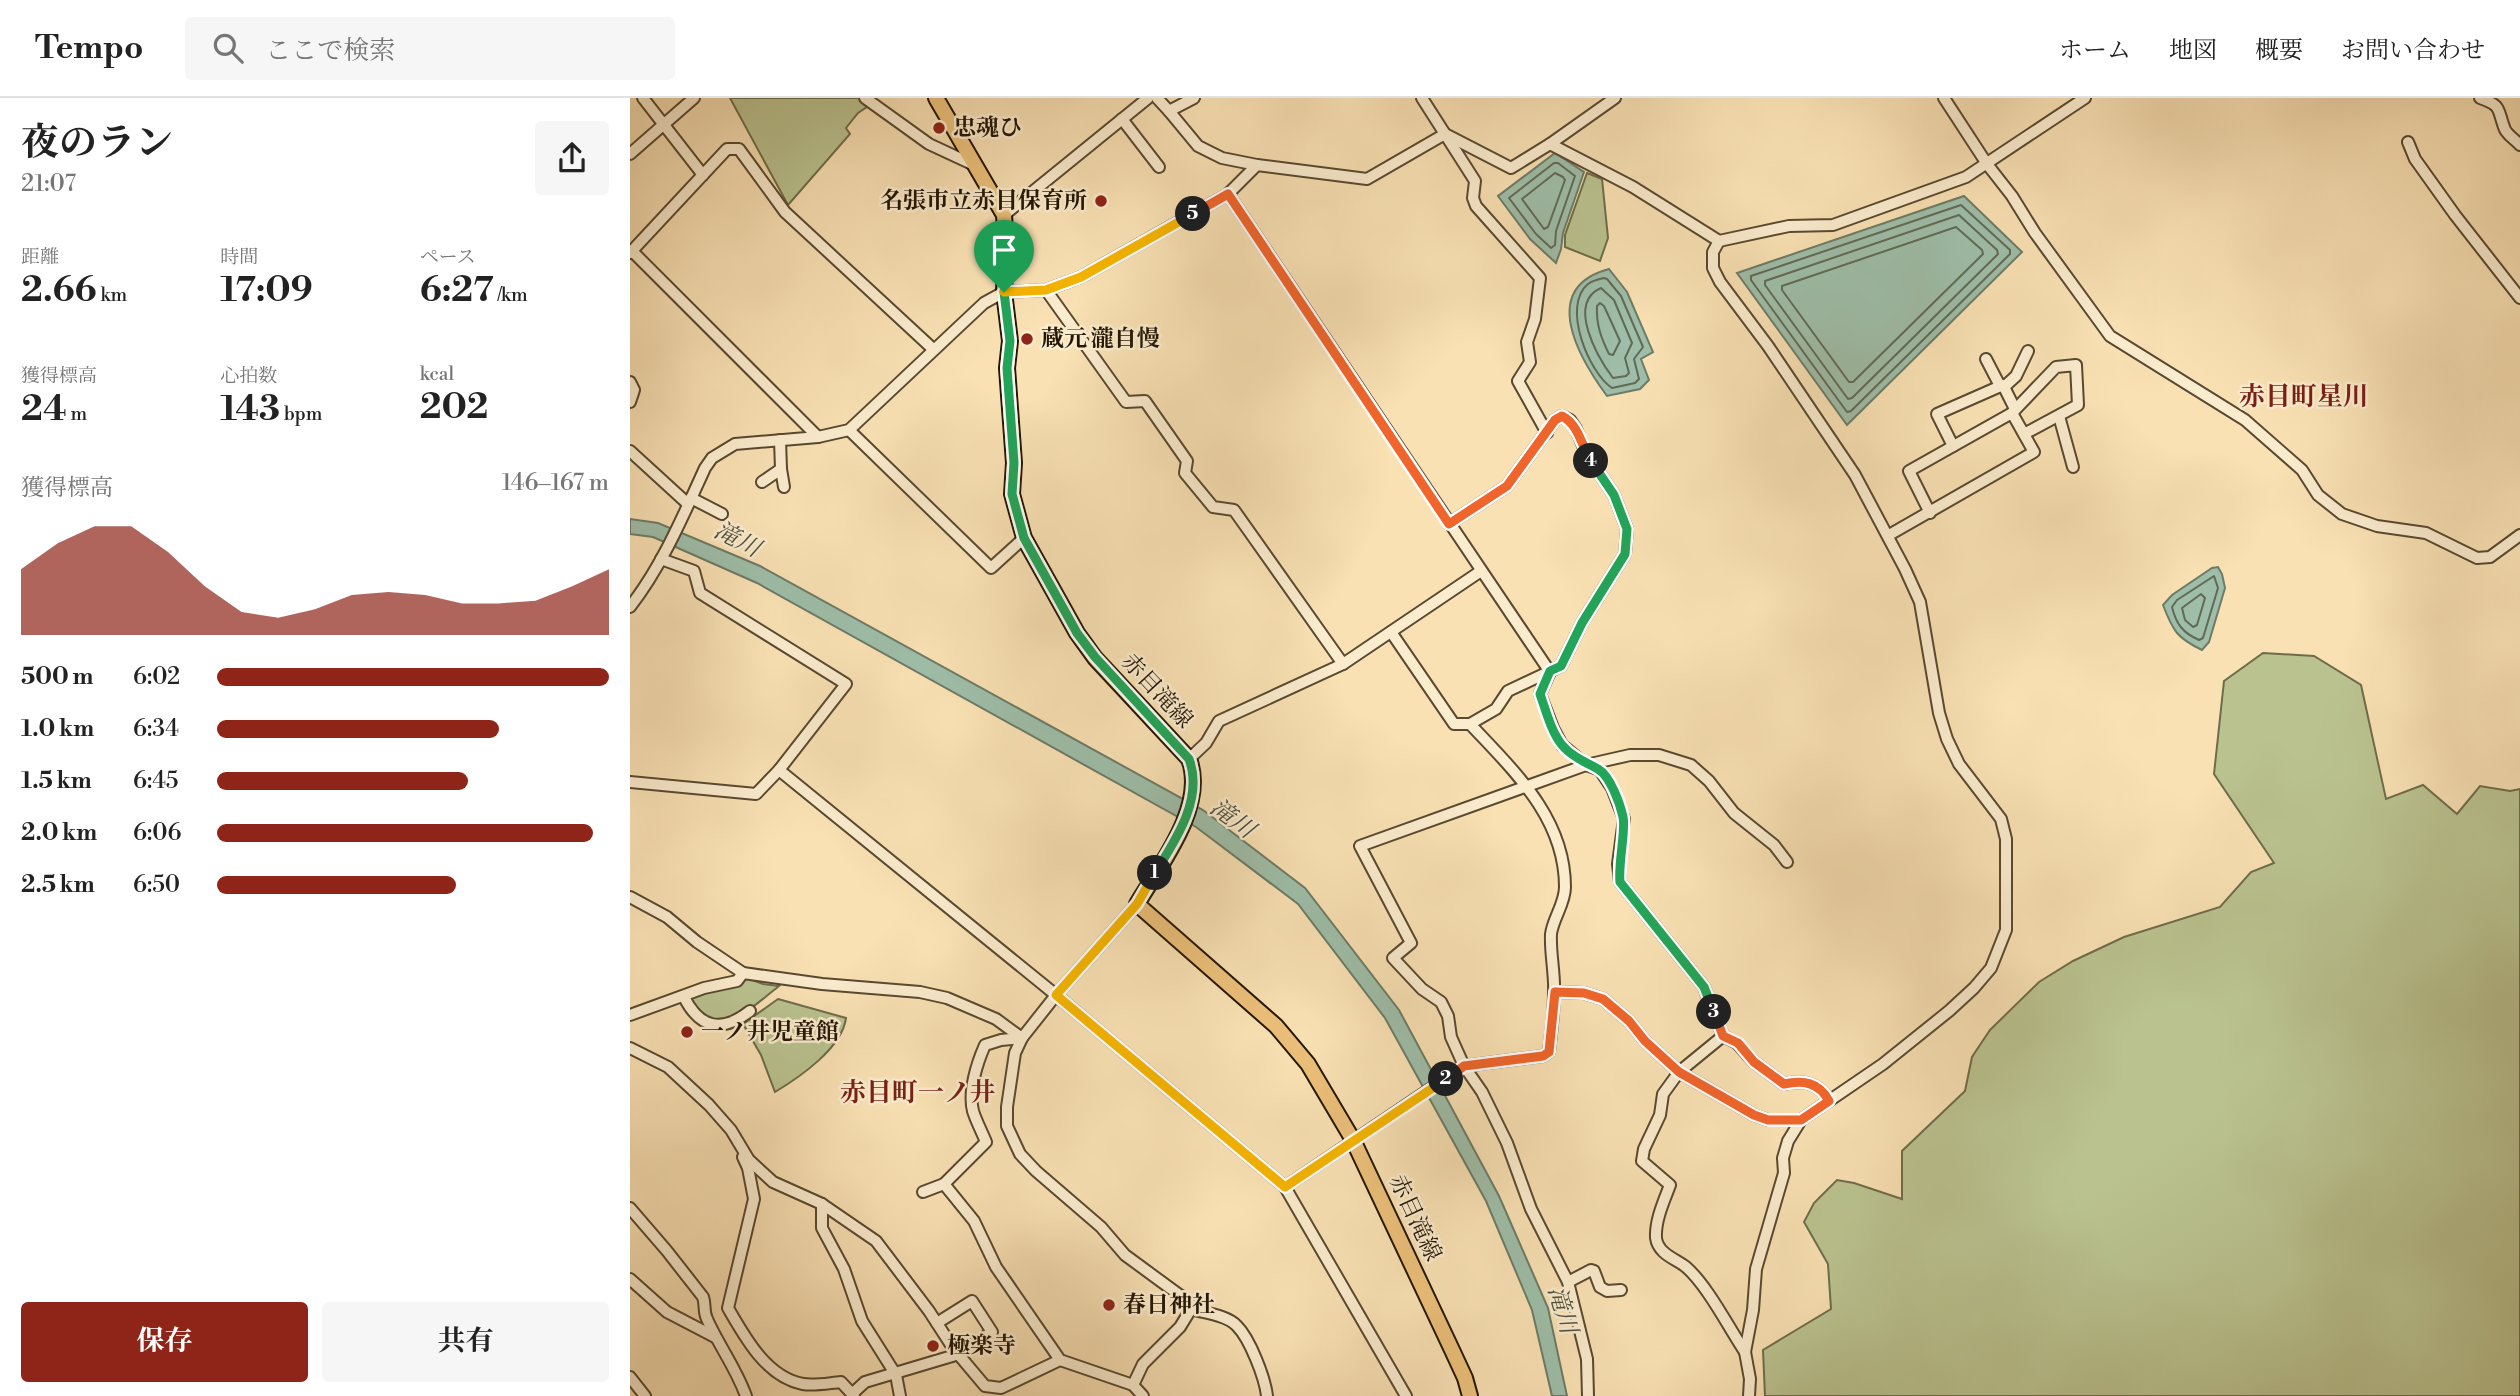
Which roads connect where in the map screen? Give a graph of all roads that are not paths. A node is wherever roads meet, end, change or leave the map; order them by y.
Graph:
1 (643, 98) edge
2 (694, 98) edge
3 (865, 98) edge
4 (936, 98) edge
5 (1148, 98) edge
6 (1157, 98) edge
7 (1194, 98) edge
8 (1422, 98) edge
9 (1613, 98) edge
10 (1944, 98) edge
11 (2085, 98) edge
12 (2480, 98) edge
13 (1169, 111) junction
14 (1122, 119) junction
15 (663, 125) junction
16 (1445, 134) junction
17 (2408, 142) dead end
18 (1550, 144) junction
19 (2520, 145) edge
20 (630, 154) edge
21 (972, 164) junction
22 (1257, 164) junction
23 (1987, 164) junction
24 (1159, 167) dead end
25 (703, 175) junction
26 (1228, 194) junction
27 (1004, 215) junction
28 (1720, 241) junction
29 (631, 252) edge
30 (1046, 290) junction
31 (1004, 292) junction
32 (2520, 298) edge
33 (933, 349) junction
34 (2028, 351) dead end
35 (1986, 359) dead end
36 (630, 382) edge
37 (2002, 386) junction
38 (630, 402) edge
39 (2014, 411) junction
40 (2059, 416) junction
41 (849, 429) junction
42 (1547, 433) junction
43 (2024, 434) junction
44 (818, 437) junction
45 (779, 440) junction
46 (1953, 446) junction
47 (630, 451) edge
48 (2073, 467) dead end
49 (781, 469) junction
50 (762, 482) dead end
51 (784, 487) dead end
52 (690, 501) junction
53 (1930, 513) junction
54 (722, 514) dead end
55 (1449, 524) junction
56 (1889, 535) junction
57 (2520, 535) edge
58 (1024, 538) junction
59 (662, 557) junction
60 (1481, 571) junction
61 (630, 607) edge
62 (1391, 632) junction
63 (1343, 664) junction
64 (1550, 671) junction
65 (1470, 724) junction
66 (1189, 759) junction
67 (1586, 765) junction
68 (779, 770) junction
69 (630, 782) edge
70 (1528, 786) junction
71 (1787, 862) dead end
72 (630, 897) edge
73 (1137, 904) junction
74 (743, 973) junction
75 (1555, 992) junction
76 (1056, 995) junction
77 (684, 997) junction
78 (750, 1011) dead end
79 (630, 1015) edge
80 (1723, 1036) junction
81 (1023, 1038) junction
82 (630, 1048) edge
83 (1460, 1070) junction
84 (1679, 1072) junction
85 (1829, 1101) junction
86 (1801, 1120) junction
87 (731, 1130) junction
88 (1353, 1140) junction
89 (944, 1184) junction
90 (1285, 1187) junction
91 (923, 1192) dead end
92 (822, 1205) junction
93 (630, 1208) edge
94 (630, 1279) edge
95 (1568, 1282) junction
96 (1621, 1290) dead end
97 (706, 1304) junction
98 (728, 1308) junction
99 (1191, 1309) junction
100 (937, 1323) junction
101 (715, 1337) junction
102 (1745, 1352) junction
103 (959, 1354) junction
104 (1060, 1360) junction
105 (895, 1373) junction
106 (630, 1377) edge
107 (1133, 1385) junction
108 (853, 1395) edge
109 (645, 1396) edge
110 (746, 1396) edge
111 (900, 1396) edge
112 (1143, 1396) edge
113 (1267, 1396) edge
114 (1406, 1396) edge
115 (1469, 1396) edge
116 (1588, 1396) edge
117 (1749, 1396) edge

1 - 15 street
2 - 15 street
3 - 21 street
4 - 21 main road, 赤目滝線
5 - 14 street
6 - 13 street
7 - 13 street
8 - 16 street
9 - 18 street
10 - 23 street
11 - 23 street
12 - 19 street
13 - 22 street
14 - 24 street
14 - 27 street
15 - 20 street
15 - 25 street
16 - 18 street
16 - 22 street
16 - 42 street
17 - 32 street
18 - 28 street
21 - 27 main road, 赤目滝線
22 - 26 street
23 - 28 street
23 - 57 street
25 - 29 street
25 - 33 street
26 - 30 street
26 - 55 street
27 - 31 main road, 赤目滝線
28 - 56 street
29 - 44 street
30 - 31 street
30 - 63 street
31 - 33 street
31 - 58 main road, 赤目滝線
33 - 41 street
34 - 37 street
35 - 37 street
36 - 38 street
37 - 39 street
37 - 46 street
39 - 40 street
39 - 43 street
39 - 46 street
40 - 43 street
40 - 48 street
41 - 44 street
41 - 58 street
42 - 55 street
42 - 64 street
43 - 53 street
44 - 45 street
45 - 49 street
45 - 52 street
46 - 53 street
47 - 52 street
49 - 50 street
49 - 51 street
52 - 54 street
52 - 59 street
53 - 56 street
55 - 60 street
56 - 85 street
58 - 66 main road, 赤目滝線
59 - 61 street
59 - 68 street
60 - 62 street
60 - 64 street
62 - 63 street
62 - 65 street
63 - 66 street
64 - 65 street
64 - 67 street
65 - 70 street
66 - 73 main road, 赤目滝線
67 - 70 street
67 - 71 street
67 - 80 street
68 - 69 street
68 - 76 street
70 - 75 street
70 - 83 street
72 - 74 street
73 - 76 street
73 - 88 main road, 赤目滝線
74 - 77 street
74 - 81 street
75 - 83 street
75 - 84 street
76 - 81 street
76 - 90 street
77 - 78 street
77 - 79 street
80 - 84 street
80 - 85 street
81 - 89 street
81 - 99 street
82 - 87 street
83 - 88 street
83 - 95 street
84 - 86 street
84 - 102 street
85 - 86 street
86 - 102 street
87 - 92 street
87 - 98 street
88 - 90 street
88 - 115 main road, 赤目滝線
89 - 91 street
89 - 104 street
90 - 114 street
92 - 100 street
92 - 105 street
93 - 97 street
94 - 101 street
95 - 96 street
95 - 116 street
97 - 98 street
97 - 101 street
98 - 108 street
99 - 107 street
99 - 113 street
100 - 103 street
100 - 103 street
101 - 110 street
102 - 117 street
103 - 104 street
103 - 105 street
104 - 107 street
105 - 108 street
105 - 111 street
106 - 109 street
107 - 112 street

